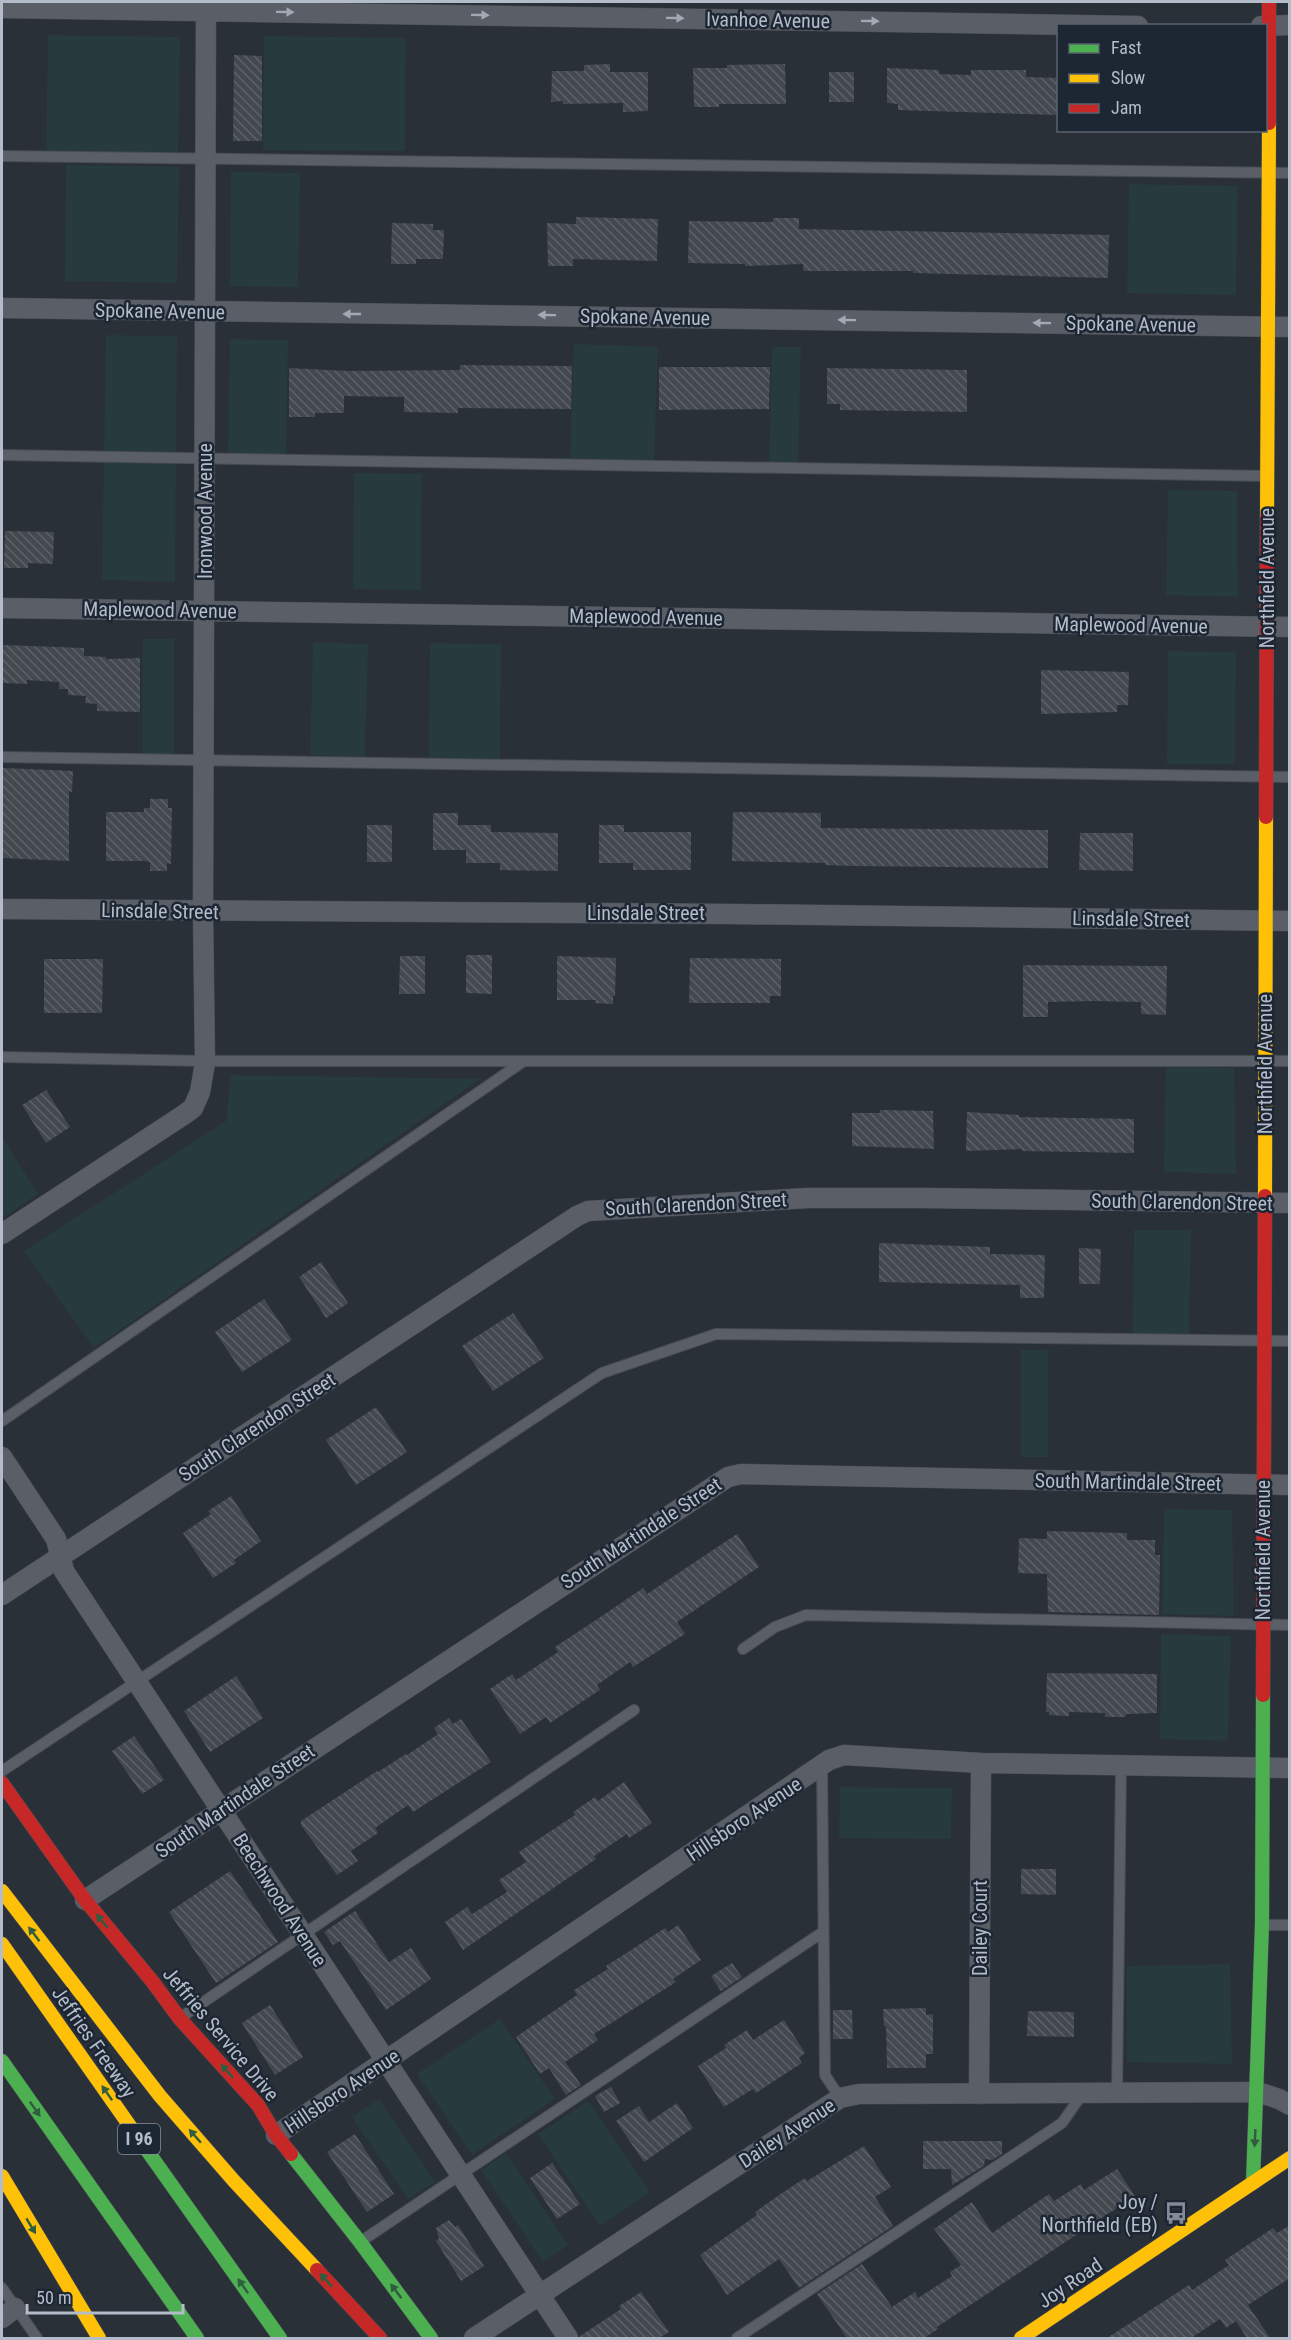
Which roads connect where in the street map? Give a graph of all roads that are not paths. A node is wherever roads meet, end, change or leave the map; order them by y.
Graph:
1 (1269, 2) edge
2 (206, 6) edge
3 (2, 8) edge
4 (1057, 24) edge
5 (1265, 24) edge
6 (1267, 25) edge
7 (1290, 25) edge
8 (1267, 98) edge
9 (2, 156) edge
10 (206, 158) junction
11 (1269, 172) junction
12 (1290, 172) edge
13 (2, 308) edge
14 (206, 311) junction
15 (1268, 327) junction
16 (1290, 327) edge
17 (2, 455) edge
18 (205, 459) junction
19 (1267, 476) junction
20 (2, 608) edge
21 (204, 610) junction
22 (1267, 627) junction
23 (1290, 627) edge
24 (2, 757) edge
25 (204, 761) junction
26 (1266, 777) junction
27 (1290, 777) edge
28 (2, 909) edge
29 (203, 912) junction
30 (1266, 920) junction
31 (1290, 921) edge
32 (2, 1057) edge
33 (205, 1061) junction
34 (524, 1061) junction
35 (1265, 1061) junction
36 (1290, 1061) edge
37 (1264, 1203) junction
38 (1290, 1203) edge
39 (2, 1234) edge
40 (1264, 1341) junction
41 (1290, 1341) edge
42 (2, 1421) edge
43 (2, 1457) edge
44 (1264, 1484) junction
45 (1290, 1485) edge
46 (60, 1556) junction
47 (2, 1595) edge
48 (1263, 1624) junction
49 (1290, 1625) edge
50 (743, 1649) dead end
51 (137, 1683) junction
52 (634, 1710) dead end
53 (981, 1763) junction
54 (822, 1765) junction
55 (1121, 1765) junction
56 (1262, 1767) junction
57 (1290, 1767) edge
58 (2, 1771) edge
59 (2, 1783) edge
60 (220, 1810) junction
61 (2, 1891) edge
62 (85, 1900) junction
63 (1262, 1924) junction
64 (1290, 1925) edge
65 (823, 1932) junction
66 (303, 1935) junction
67 (2, 1944) edge
68 (180, 2019) junction
69 (2, 2061) edge
70 (386, 2062) junction
71 (1258, 2092) junction
72 (1083, 2093) junction
73 (1117, 2093) junction
74 (979, 2094) junction
75 (840, 2098) junction
76 (1290, 2104) edge
77 (276, 2135) junction
78 (1290, 2158) edge
79 (460, 2174) junction
80 (2, 2176) edge
81 (1253, 2183) junction
82 (360, 2242) junction
83 (2, 2288) edge
84 (540, 2295) junction
85 (8, 2313) edge
86 (37, 2338) edge
87 (99, 2338) edge
88 (197, 2338) edge
89 (280, 2338) edge
90 (380, 2338) edge
91 (431, 2338) edge
92 (474, 2338) edge
93 (568, 2338) edge
94 (737, 2338) edge
95 (1021, 2338) edge

1 - 5 main road, Northfield Avenue
2 - 3 street, Ivanhoe Avenue
2 -> 4 street, Ivanhoe Avenue
2 - 10 street, Ironwood Avenue
6 - 7 street
8 - 11 main road, Northfield Avenue
9 - 10 lane
10 - 11 lane
10 - 14 street, Ironwood Avenue
11 - 12 lane
11 - 15 main road, Northfield Avenue
13 - 14 street, Spokane Avenue
15 -> 14 street, Spokane Avenue
14 - 18 street, Ironwood Avenue
15 - 16 street, Spokane Avenue
15 - 19 main road, Northfield Avenue
17 - 18 lane
18 - 19 lane
18 - 21 street, Ironwood Avenue
19 - 22 main road, Northfield Avenue
20 - 21 street, Maplewood Avenue
21 - 22 street, Maplewood Avenue
21 - 25 street, Ironwood Avenue
22 - 23 street, Maplewood Avenue
22 - 26 main road, Northfield Avenue
24 - 25 lane
25 - 26 lane
25 - 29 street, Ironwood Avenue
26 - 27 lane
26 - 30 main road, Northfield Avenue
28 - 29 street, Linsdale Street
29 - 30 street, Linsdale Street
29 - 33 street, Ironwood Avenue
30 - 31 street, Linsdale Street
30 - 35 main road, Northfield Avenue
32 - 33 lane
33 - 34 lane
33 - 39 street, Ironwood Avenue
34 - 35 lane
34 - 42 lane
35 - 36 lane
35 - 37 main road, Northfield Avenue
37 - 38 street, South Clarendon Street
37 - 40 main road, Northfield Avenue
37 - 46 street, South Clarendon Street
40 - 41 lane
40 - 44 main road, Northfield Avenue
40 - 51 lane
43 - 46 street, Beechwood Avenue
44 - 45 street, South Martindale Street
44 - 48 main road, Northfield Avenue
44 - 60 street, South Martindale Street
46 - 47 street, South Clarendon Street
46 - 51 street, Beechwood Avenue
48 - 49 lane
48 - 50 lane
48 - 56 main road, Northfield Avenue
51 - 58 lane
51 - 60 street, Beechwood Avenue
52 - 66 lane
53 - 54 street, Hillsboro Avenue
53 - 55 street, Hillsboro Avenue
53 - 74 street, Dailey Court
54 - 65 lane
54 - 70 street, Hillsboro Avenue
55 - 56 street, Hillsboro Avenue
55 - 73 lane
56 - 57 street, Hillsboro Avenue
56 - 63 main road, Northfield Avenue
59 - 62 main road, Jeffries Service Drive
60 - 62 street, South Martindale Street
60 - 66 street, Beechwood Avenue
90 -> 61 main road
68 -> 62 main road, Jeffries Service Drive
63 - 64 lane
63 - 71 main road, Northfield Avenue
65 - 75 lane
65 - 79 lane
66 - 68 lane
66 - 70 street, Beechwood Avenue
89 -> 67 main road, Jeffries Freeway / I 96
77 -> 68 main road, Jeffries Service Drive
69 -> 88 main road
70 - 77 street, Hillsboro Avenue
70 - 79 street, Beechwood Avenue
71 - 73 street, Dailey Avenue
71 - 76 street
71 -> 81 main road, Northfield Avenue
72 - 73 street, Dailey Avenue
72 - 74 street, Dailey Avenue
72 - 94 lane
74 - 75 street, Dailey Avenue
75 - 84 street, Dailey Avenue
77 - 82 main road, Jeffries Service Drive
78 - 81 main road, Joy Road
79 - 82 lane
79 - 84 street, Beechwood Avenue
80 -> 87 main road
81 - 95 main road, Joy Road
91 -> 82 main road, Jeffries Service Drive
83 - 85 lane
84 - 92 street, Dailey Avenue
84 - 93 street, Beechwood Avenue
85 - 86 lane

